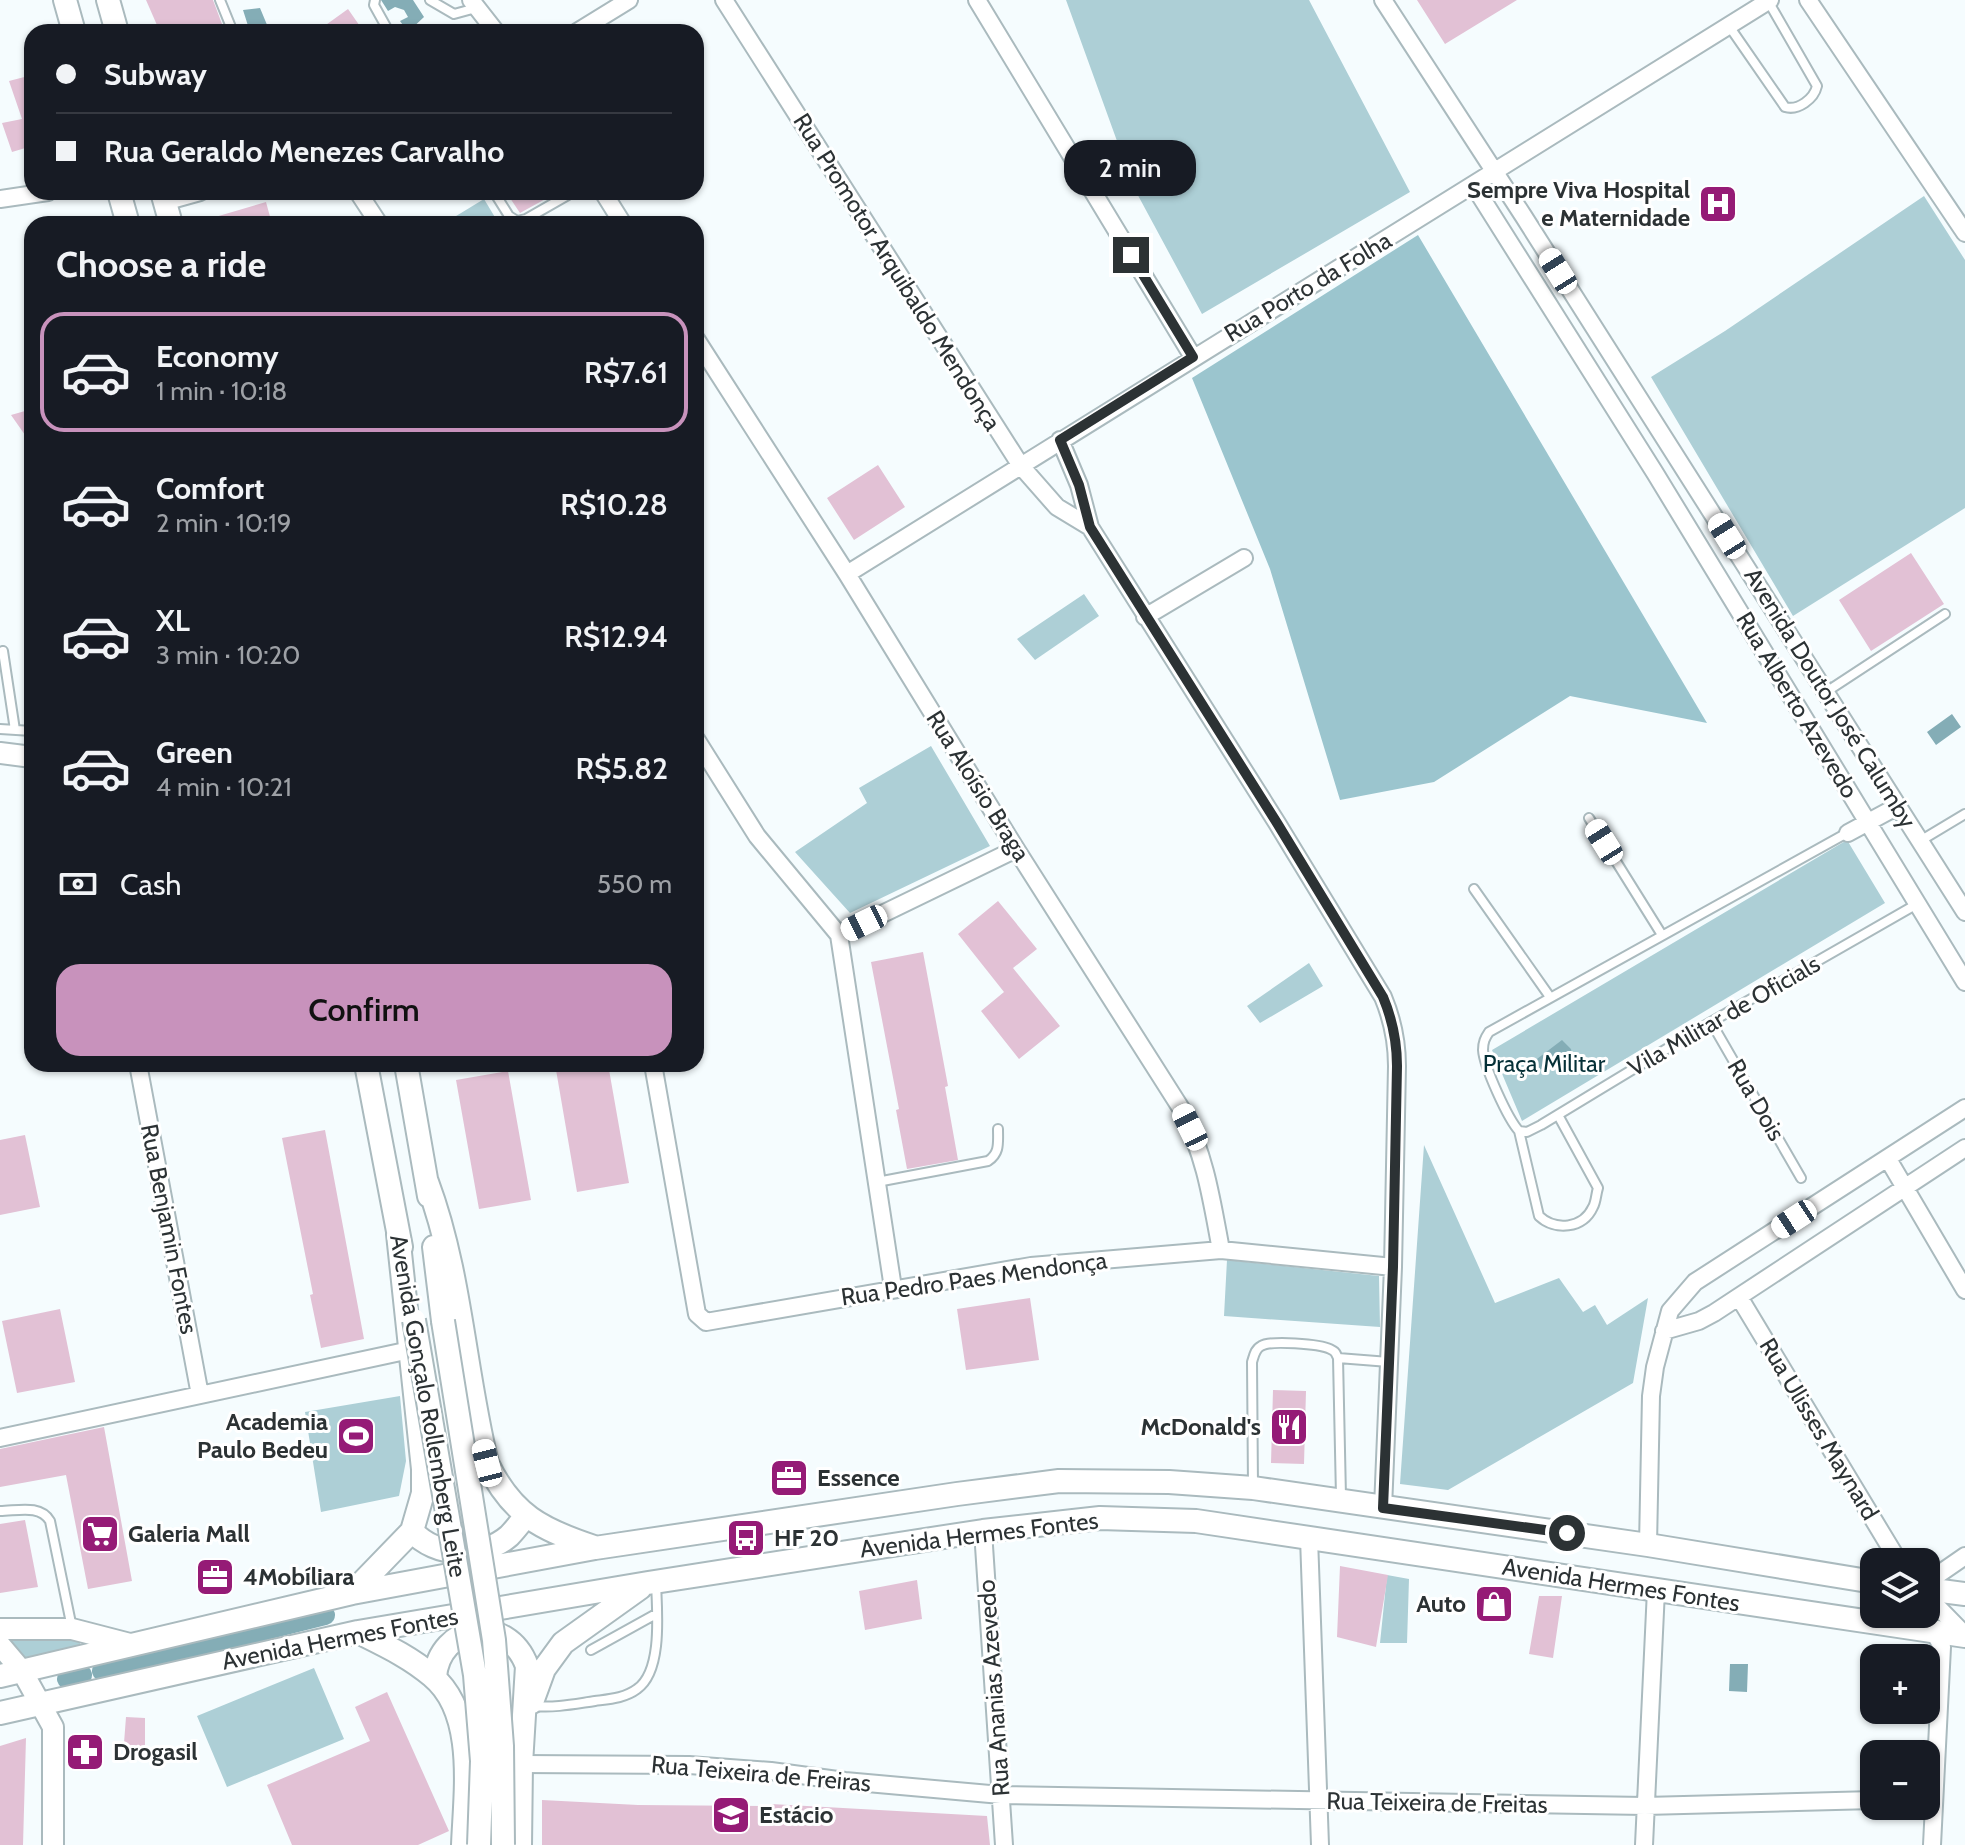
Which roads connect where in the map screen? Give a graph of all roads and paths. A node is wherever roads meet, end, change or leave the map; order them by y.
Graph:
1 (65, 0) edge
2 (108, 0) edge
3 (220, 0) edge
4 (375, 0) edge
5 (430, 0) edge
6 (629, 0) edge
7 (724, 0) edge
8 (977, 0) edge
9 (1383, 0) edge
10 (1808, 0) edge
11 (1769, 1) edge
12 (473, 4) edge
13 (72, 24) edge
14 (115, 24) edge
15 (230, 24) edge
16 (385, 24) edge
17 (489, 24) edge
18 (590, 24) edge
19 (1729, 26) junction
20 (1496, 172) junction
21 (1474, 186) junction
22 (24, 196) edge
23 (0, 199) edge
24 (559, 200) edge
25 (531, 216) edge
26 (1524, 217) junction
27 (1502, 230) junction
28 (1965, 233) edge
29 (704, 351) edge
30 (1193, 357) junction
31 (1060, 440) junction
32 (1678, 458) junction
33 (1021, 466) junction
34 (1655, 473) junction
35 (1090, 527) junction
36 (1244, 558) dead end
37 (847, 574) junction
38 (1945, 614) dead end
39 (1145, 617) junction
40 (3, 651) dead end
41 (1826, 692) junction
42 (0, 729) edge
43 (15, 730) junction
44 (24, 731) edge
45 (704, 752) edge
46 (0, 753) edge
47 (24, 756) edge
48 (1898, 806) junction
49 (1965, 814) edge
50 (1589, 818) dead end
51 (1868, 822) junction
52 (1848, 833) joint
53 (1920, 841) junction
54 (1016, 849) junction
55 (1474, 889) dead end
56 (1918, 904) junction
57 (1965, 912) edge
58 (839, 935) junction
59 (1662, 935) junction
60 (1965, 982) edge
61 (1550, 997) junction
62 (1711, 1022) junction
63 (139, 1072) edge
64 (368, 1072) edge
65 (407, 1072) edge
66 (654, 1072) edge
67 (1965, 1108) edge
68 (1558, 1115) junction
69 (998, 1129) dead end
70 (1519, 1131) junction
71 (1965, 1148) edge
72 (1888, 1159) junction
73 (1801, 1178) dead end
74 (427, 1182) junction
75 (877, 1182) junction
76 (1904, 1187) junction
77 (398, 1234) junction
78 (1221, 1250) junction
79 (1393, 1267) junction
80 (893, 1288) junction
81 (1965, 1290) edge
82 (1739, 1297) junction
83 (1664, 1331) junction
84 (410, 1350) junction
85 (1338, 1358) junction
86 (1389, 1362) junction
87 (200, 1395) junction
88 (0, 1438) edge
89 (1253, 1488) junction
90 (1341, 1502) junction
91 (1383, 1508) junction
92 (0, 1511) edge
93 (526, 1516) junction
94 (412, 1531) junction
95 (983, 1531) junction
96 (1309, 1538) junction
97 (1648, 1545) junction
98 (595, 1548) junction
99 (1891, 1548) edge
100 (1965, 1556) edge
101 (1940, 1575) edge
102 (1860, 1580) edge
103 (652, 1582) junction
104 (1940, 1589) edge
105 (1656, 1590) junction
106 (352, 1593) junction
107 (1965, 1594) edge
108 (1940, 1610) edge
109 (656, 1614) junction
110 (1930, 1628) edge
111 (0, 1629) edge
112 (72, 1629) junction
113 (358, 1632) junction
114 (1934, 1632) junction
115 (1965, 1636) edge
116 (130, 1644) junction
117 (0, 1645) edge
118 (591, 1650) dead end
119 (11, 1674) edge
120 (435, 1677) junction
121 (42, 1704) junction
122 (0, 1713) edge
123 (527, 1714) junction
124 (1934, 1740) edge
125 (521, 1764) junction
126 (1001, 1795) junction
127 (1860, 1800) edge
128 (1318, 1802) junction
129 (1645, 1806) junction
130 (1930, 1820) edge
131 (53, 1845) edge
132 (463, 1845) edge
133 (479, 1845) edge
134 (503, 1845) edge
135 (520, 1845) edge
136 (1004, 1845) edge
137 (1320, 1845) edge
138 (1644, 1845) edge
139 (1932, 1845) edge

1 - 13 main road
2 - 14 main road
3 - 15 lane
4 - 16 lane
5 - 12 lane
6 - 18 street
7 - 33 street, Rua Promotor Arquibaldo Mendonça
8 - 30 street
9 - 20 street, Avenida Doutor José Calumby
10 - 28 street
11 - 19 street, Rua Porto da Folha
11 - 19 lane
12 - 17 street
19 - 20 street, Rua Porto da Folha
20 - 21 street, Rua Porto da Folha
20 - 26 street, Avenida Doutor José Calumby
21 - 27 street, Rua Alberto Azevedo
21 - 30 street, Rua Porto da Folha
22 - 23 street
24 - 25 lane
26 - 27 street
26 - 32 street, Avenida Doutor José Calumby
27 - 34 street, Rua Alberto Azevedo
29 - 37 street, Rua Aloísio Braga
30 - 31 street, Rua Porto da Folha
31 - 33 street, Rua Porto da Folha
31 - 35 street, Rua Promotor Arquibaldo Mendonça
32 - 34 street
32 - 41 street, Avenida Doutor José Calumby
33 - 35 street, Rua Promotor Arquibaldo Mendonça
33 - 37 street, Rua Porto da Folha
34 - 51 street, Rua Alberto Azevedo
35 - 39 street, Rua Promotor Arquibaldo Mendonça
36 - 39 street
37 - 54 street, Rua Aloísio Braga
38 - 41 lane
39 - 79 street, Rua Promotor Arquibaldo Mendonça
40 - 43 lane
41 - 48 street, Avenida Doutor José Calumby
42 - 43 lane
43 - 44 lane
45 - 58 street
46 - 47 street
48 - 51 street
48 - 53 street, Avenida Doutor José Calumby
49 - 53 lane
50 - 59 lane
51 - 52 street
51 - 56 street, Rua Alberto Azevedo
52 - 59 lane
53 - 57 street, Avenida Doutor José Calumby
54 - 58 street
54 - 78 street, Rua Aloísio Braga
55 - 61 lane
56 - 60 street, Rua Alberto Azevedo
56 - 62 lane, Vila Militar de Oficials
58 - 75 street
59 - 61 lane
61 - 70 lane
62 - 68 lane, Vila Militar de Oficials
62 - 73 lane, Rua Dois
63 - 87 street, Rua Benjamin Fontes
64 - 77 main road, Avenida Gonçalo Rollemberg Leite
65 - 74 main road, Avenida Gonçalo Rollemberg Leite
66 - 80 street, Rua Pedro Paes Mendonça
67 - 72 street
68 - 70 lane, Vila Militar de Oficials
68 - 70 lane
69 - 75 lane
71 - 76 street
72 - 76 street
72 - 83 street
74 - 93 main road
74 - 134 main road, Avenida Gonçalo Rollemberg Leite, bridge
75 - 80 street
76 - 81 street
76 - 82 street
77 - 84 main road
77 - 133 main road, Avenida Gonçalo Rollemberg Leite, bridge
78 - 79 street, Rua Pedro Paes Mendonça
78 - 80 street, Rua Pedro Paes Mendonça
79 - 86 street, Rua Promotor Arquibaldo Mendonça
82 - 83 street
82 - 99 street, Rua Ulisses Maynard
83 - 97 street
84 - 87 street
84 - 94 main road
85 - 86 lane
85 - 89 lane
85 - 90 lane
86 - 91 street, Rua Promotor Arquibaldo Mendonça
87 - 88 street
89 - 90 main road, Avenida Hermes Fontes
89 - 98 main road, Avenida Hermes Fontes
90 - 91 main road, Avenida Hermes Fontes
91 - 97 main road, Avenida Hermes Fontes
92 - 112 lane
93 - 94 main road
93 - 98 main road
94 - 106 main road
95 - 96 main road, Avenida Hermes Fontes
95 - 103 main road, Avenida Hermes Fontes
95 - 126 street, Rua Ananias Azevedo
96 - 105 main road, Avenida Hermes Fontes
96 - 128 street
97 - 102 main road, Avenida Hermes Fontes
98 - 106 main road, Avenida Hermes Fontes
100 - 101 street
103 - 109 lane
103 - 113 main road, Avenida Hermes Fontes
103 - 123 main road
104 - 107 main road
105 - 114 main road, Avenida Hermes Fontes
105 - 129 street
106 - 116 main road, Avenida Hermes Fontes
108 - 115 street
109 - 118 lane
109 - 123 lane
110 - 114 street
111 - 112 street
112 - 116 street
113 - 120 main road
113 - 121 main road, Avenida Hermes Fontes
114 - 115 main road, Avenida Hermes Fontes
114 - 124 street
116 - 119 main road, Avenida Hermes Fontes
117 - 119 street
119 - 121 street
120 - 123 main road
120 - 132 main road
121 - 122 main road, Avenida Hermes Fontes
121 - 131 street
123 - 125 main road
125 - 126 street, Rua Teixeira de Freiras
125 - 135 main road
126 - 128 street, Rua Teixeira de Freitas
126 - 136 street, Rua Ananias Azevedo
127 - 129 street, Rua Teixeira de Freitas
128 - 129 street, Rua Teixeira de Freitas
128 - 137 street
129 - 138 street
130 - 139 street

